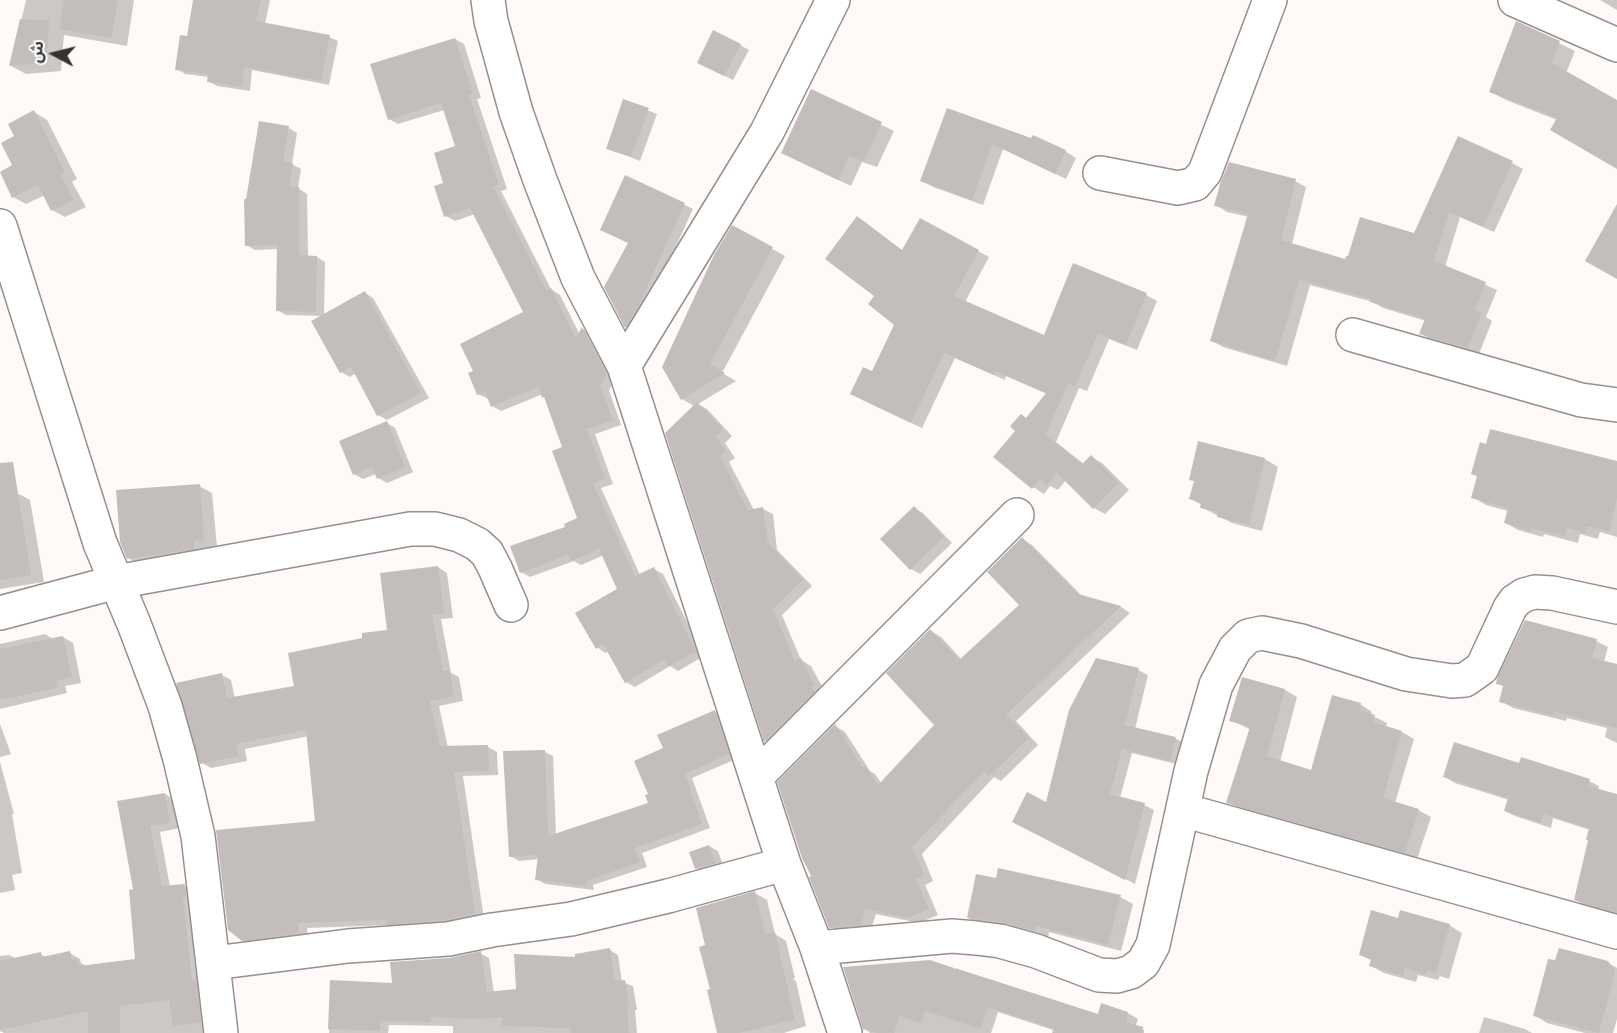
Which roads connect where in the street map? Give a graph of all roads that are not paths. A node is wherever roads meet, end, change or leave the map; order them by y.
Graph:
1 (488, 0) edge
2 (833, 0) edge
3 (1270, 0) edge
4 (1515, 0) edge
5 (1617, 45) edge
6 (1100, 173) dead end
7 (0, 226) edge
8 (1353, 335) dead end
9 (624, 366) junction
10 (1617, 405) edge
11 (1017, 515) dead end
12 (116, 582) junction
13 (511, 605) dead end
14 (1617, 607) edge
15 (0, 613) edge
16 (756, 777) junction
17 (1183, 810) junction
18 (784, 864) junction
19 (1617, 932) edge
20 (817, 948) junction
21 (214, 963) junction
22 (221, 1033) edge
23 (845, 1033) edge

1 - 9 street
2 - 9 street
3 - 6 street
4 - 5 street
7 - 12 street
8 - 10 street
9 - 16 street
11 - 16 street
12 - 13 street
12 - 15 street
12 - 21 street
14 - 17 street
16 - 18 street
17 - 19 street
17 - 20 street
18 - 20 street
18 - 21 street
20 - 23 street
21 - 22 street

